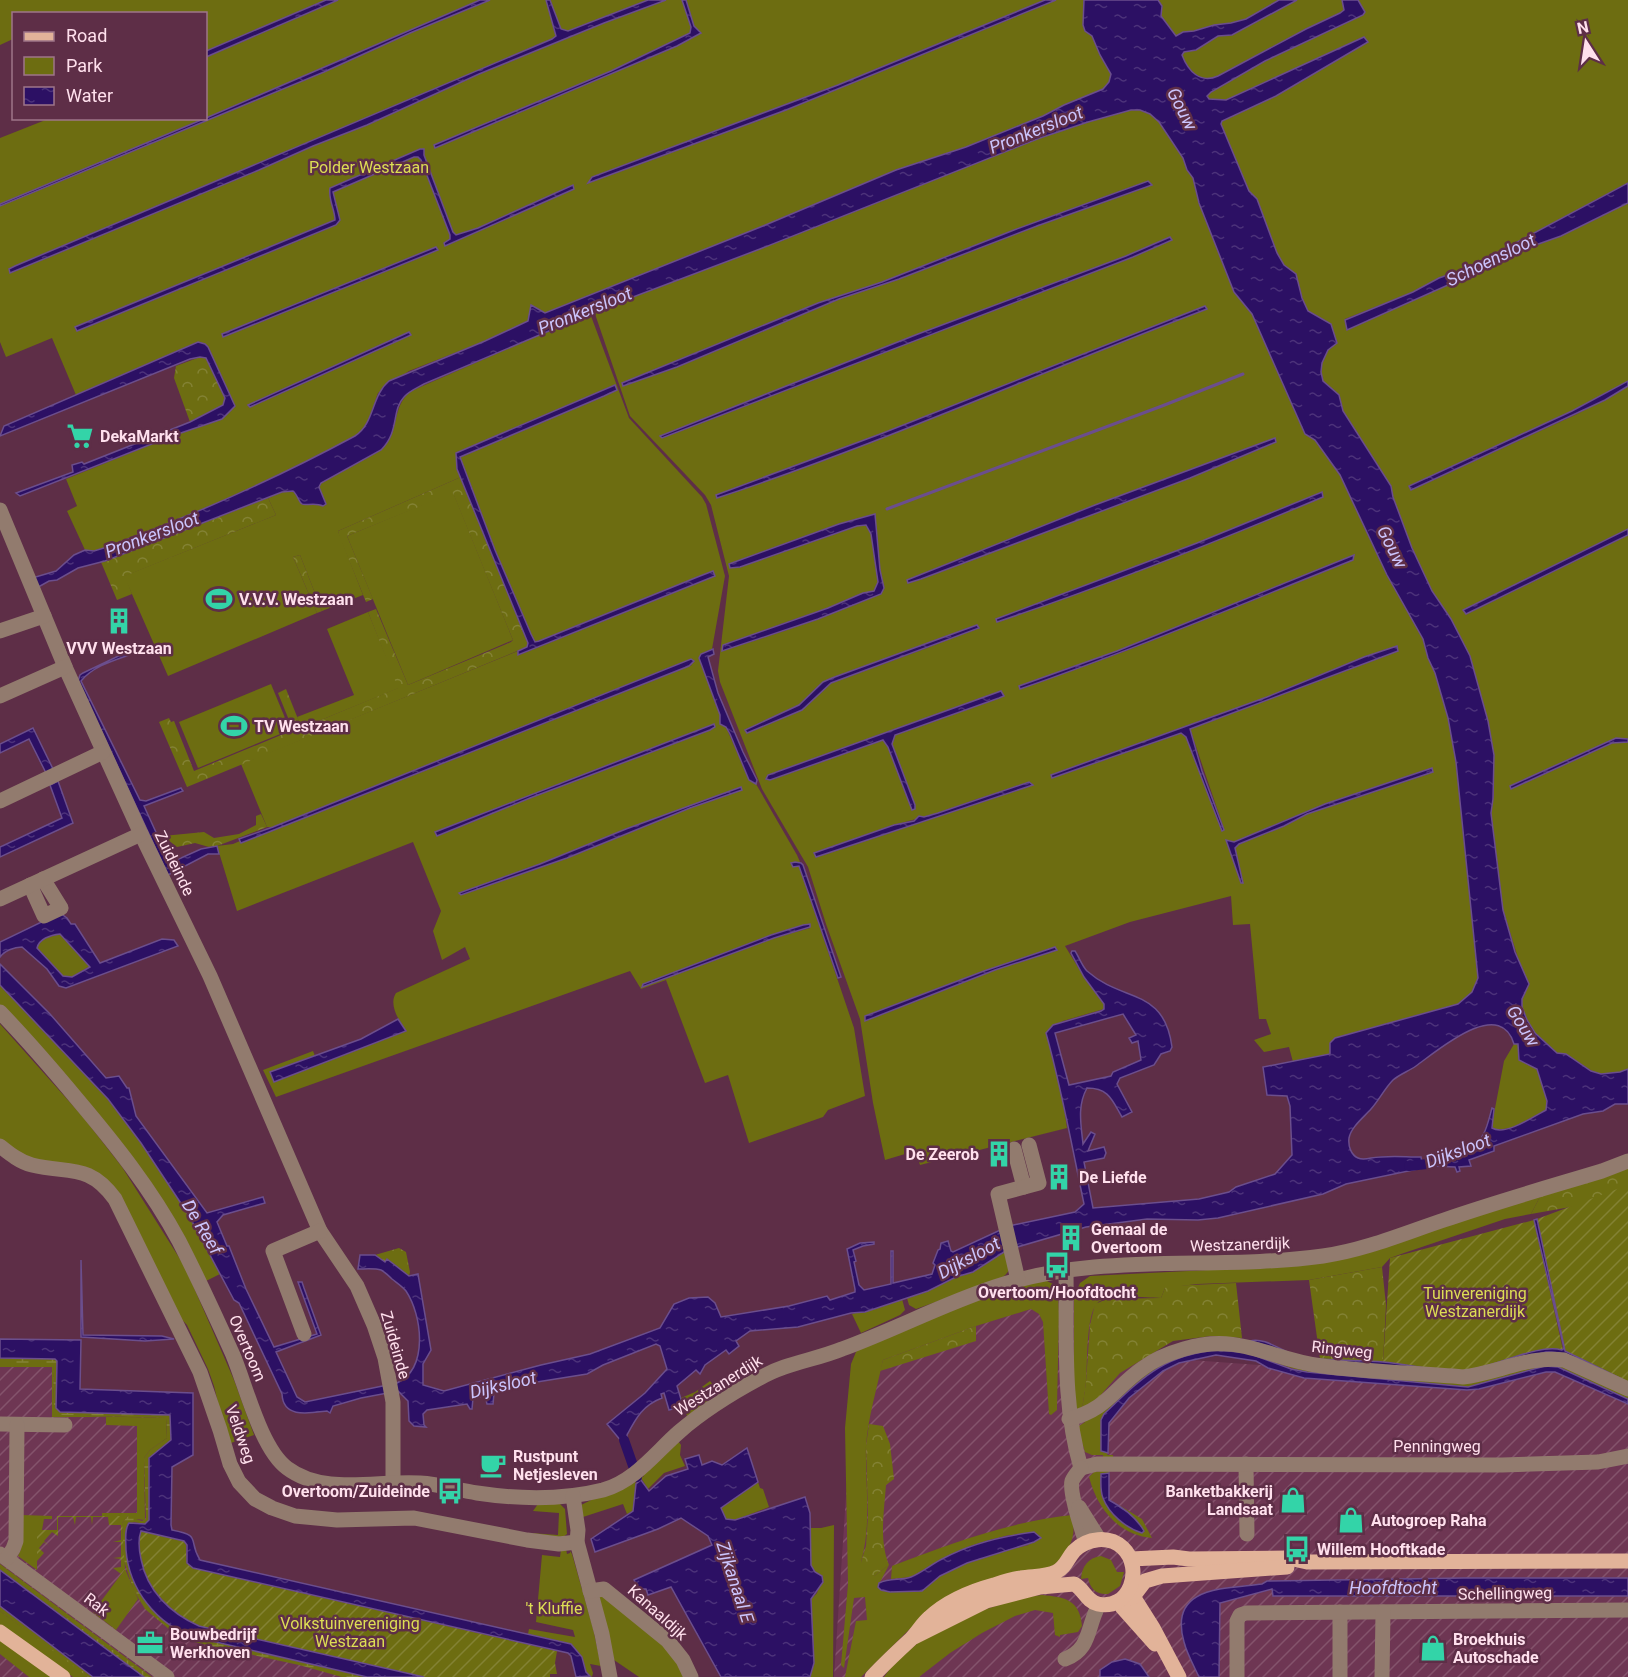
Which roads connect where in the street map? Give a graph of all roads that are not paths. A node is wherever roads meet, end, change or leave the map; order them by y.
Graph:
1 (0, 510) edge
2 (44, 616) junction
3 (0, 631) edge
4 (65, 667) junction
5 (0, 696) edge
6 (103, 752) junction
7 (0, 801) edge
8 (141, 834) junction
9 (0, 899) edge
10 (0, 1012) edge
11 (1029, 1145) dead end
12 (0, 1146) edge
13 (1014, 1149) dead end
14 (1628, 1161) edge
15 (1024, 1188) junction
16 (320, 1231) junction
17 (1066, 1270) junction
18 (1018, 1280) junction
19 (304, 1334) dead end
20 (1628, 1389) edge
21 (1069, 1419) junction
22 (0, 1424) edge
23 (17, 1425) junction
24 (65, 1425) dead end
25 (1628, 1456) edge
26 (1246, 1464) junction
27 (1081, 1468) junction
28 (393, 1482) junction
29 (573, 1496) junction
30 (0, 1521) edge
31 (16, 1521) junction
32 (1247, 1534) dead end
33 (577, 1542) junction
34 (1090, 1544) junction
35 (3, 1556) edge
36 (1628, 1561) edge
37 (1132, 1562) junction
38 (1307, 1562) junction
39 (1073, 1587) junction
40 (590, 1591) junction
41 (1131, 1595) junction
42 (1098, 1607) junction
43 (1628, 1610) edge
44 (1340, 1612) junction
45 (1383, 1612) junction
46 (0, 1632) edge
47 (914, 1637) junction
48 (1065, 1659) dead end
49 (875, 1674) edge
50 (63, 1677) edge
51 (167, 1677) edge
52 (610, 1677) edge
53 (692, 1677) edge
54 (1179, 1677) edge
55 (1237, 1677) edge
56 (1340, 1677) edge
57 (1382, 1677) edge

1 - 2 street, Zuideinde
2 - 3 street
2 - 4 street, Zuideinde
4 - 5 street
4 - 6 street, Zuideinde
6 - 7 street
6 - 8 street, Zuideinde
8 - 9 street
8 - 16 street, Zuideinde
10 - 28 street, Overtoom
11 - 15 street
12 - 33 street, Veldweg
13 - 15 street
14 - 17 street, Westzanerdijk
15 - 18 street
16 - 19 street
16 - 28 street, Zuideinde
17 - 18 street, Westzanerdijk
17 - 21 street
18 - 29 street, Westzanerdijk
20 - 21 street, Ringweg
21 - 27 street
22 - 23 street
23 - 24 street
23 - 31 street, Rak
25 - 26 street, Penningweg
26 - 27 street, Penningweg
26 - 32 street
27 - 34 street
28 - 29 street, Overtoom
29 - 33 street
30 - 31 street
31 - 35 street, Rak
33 - 40 street
34 - 37 main road
34 - 39 main road
34 - 47 main road
35 - 51 street, Rak
36 - 38 main road
37 - 38 main road
37 - 41 main road
38 - 41 main road
39 - 42 main road
39 - 47 main road
40 - 52 street
40 - 53 street, Kanaaldijk
41 - 42 main road
41 - 54 main road
42 - 48 street
43 - 45 street, Schellingweg
44 - 45 street, Schellingweg
44 - 55 street, Schellingweg
44 - 56 street
45 - 57 street
46 - 50 main road
47 - 49 main road

